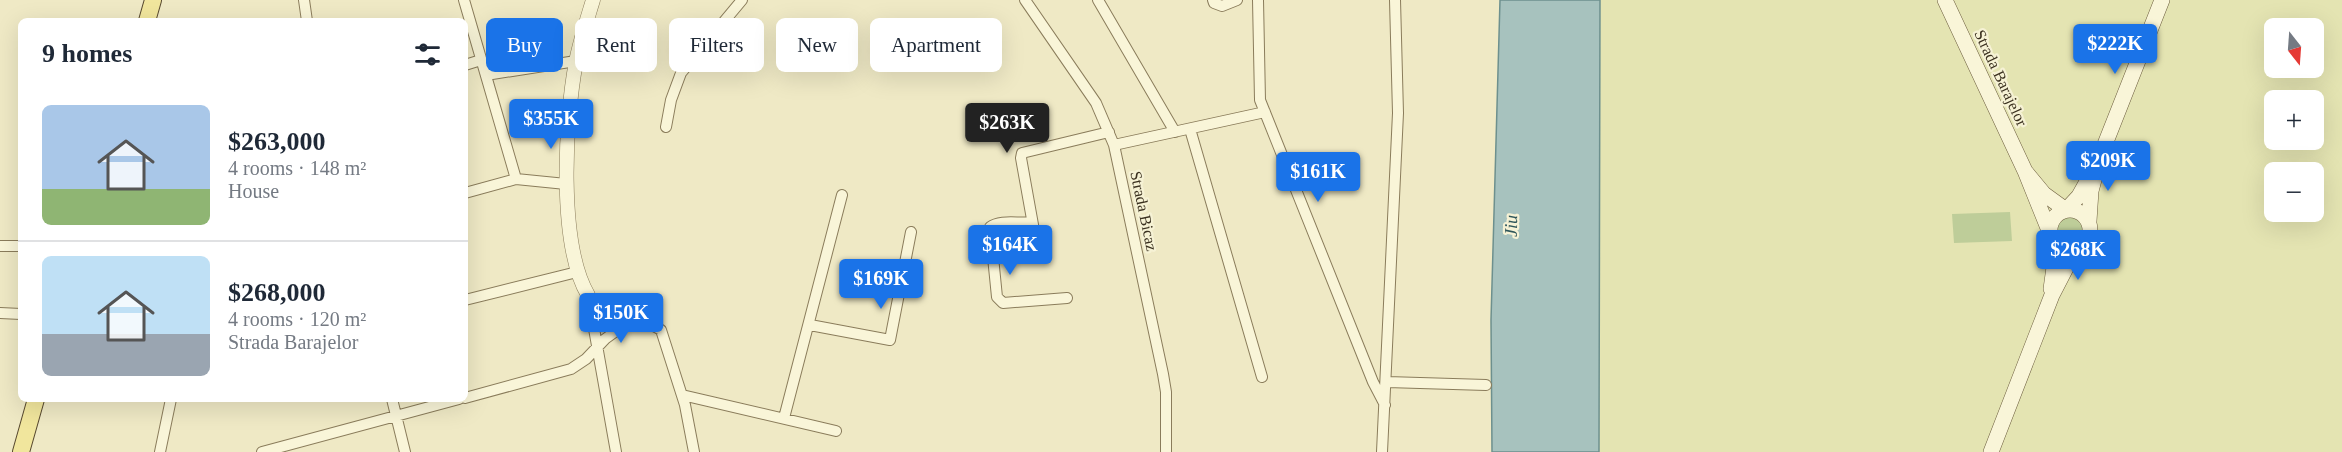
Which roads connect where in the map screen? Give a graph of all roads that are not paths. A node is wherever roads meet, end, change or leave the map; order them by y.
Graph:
1 (153, 0) edge
2 (304, 0) edge
3 (464, 0) edge
4 (593, 0) edge
5 (742, 0) edge
6 (1025, 0) edge
7 (1098, 0) edge
8 (1213, 0) edge
9 (1237, 0) edge
10 (1258, 0) edge
11 (1395, 0) edge
12 (1945, 0) edge
13 (2162, 0) edge
14 (148, 18) edge
15 (307, 18) edge
16 (588, 18) edge
17 (481, 60) junction
18 (575, 61) edge
19 (468, 64) edge
20 (575, 71) edge
21 (486, 75) junction
22 (1265, 112) junction
23 (666, 127) dead end
24 (1190, 129) junction
25 (1108, 132) junction
26 (1175, 132) junction
27 (1114, 145) junction
28 (2098, 162) junction
29 (2025, 171) junction
30 (516, 179) junction
31 (566, 184) junction
32 (468, 192) edge
33 (842, 195) dead end
34 (2067, 210) junction
35 (2089, 220) junction
36 (1032, 222) junction
37 (911, 232) dead end
38 (2051, 236) junction
39 (0, 246) edge
40 (18, 246) edge
41 (2080, 248) junction
42 (1039, 258) dead end
43 (577, 272) junction
44 (588, 295) junction
45 (2052, 295) junction
46 (1067, 298) dead end
47 (468, 299) edge
48 (0, 314) edge
49 (18, 314) edge
50 (630, 321) junction
51 (810, 325) junction
52 (596, 348) junction
53 (1262, 377) dead end
54 (1387, 382) junction
55 (1486, 385) dead end
56 (682, 395) junction
57 (468, 397) edge
58 (35, 402) edge
59 (170, 402) edge
60 (393, 402) edge
61 (448, 402) edge
62 (1385, 405) junction
63 (396, 416) junction
64 (784, 418) junction
65 (836, 431) dead end
66 (21, 452) edge
67 (160, 452) edge
68 (262, 452) edge
69 (405, 452) edge
70 (616, 452) edge
71 (694, 452) edge
72 (1166, 452) edge
73 (1382, 452) edge
74 (1991, 452) edge

1 - 14 main road
2 - 15 street
3 - 17 street
4 - 16 street
5 - 23 street
6 - 25 street, Strada Bicaz
7 - 26 street
8 - 9 street
10 - 22 street
11 - 54 street
12 - 29 main road, Strada Barajelor
13 - 28 main road
17 - 19 street
17 - 21 street
18 - 21 street
20 - 31 street
21 - 30 street
22 - 24 street
22 - 62 street
24 - 26 street
24 - 53 street
25 - 27 street, Strada Bicaz
25 - 36 street
26 - 27 street
27 - 72 street, Strada Bicaz
28 - 34 main road
28 - 35 main road
29 - 34 main road, Strada Barajelor
29 - 38 main road, Strada Barajelor
30 - 31 street
30 - 32 street
31 - 43 street
33 - 51 street
34 - 35 main road, Strada Barajelor
34 - 38 main road
35 - 41 main road, Strada Barajelor
36 - 42 street
36 - 46 street
37 - 51 street
38 - 41 main road
38 - 45 main road, Strada Barajelor
39 - 40 street
41 - 45 main road, Strada Barajelor
43 - 44 street
43 - 47 street
44 - 50 street
44 - 52 street
45 - 74 main road, Strada Barajelor
48 - 49 street
50 - 52 street
50 - 56 street
51 - 64 street
52 - 57 street
52 - 70 street
54 - 55 street
54 - 62 street
56 - 64 street
56 - 71 street
58 - 66 main road
59 - 67 street
60 - 63 street
61 - 63 street
62 - 73 street
63 - 68 street
63 - 69 street
64 - 65 street

